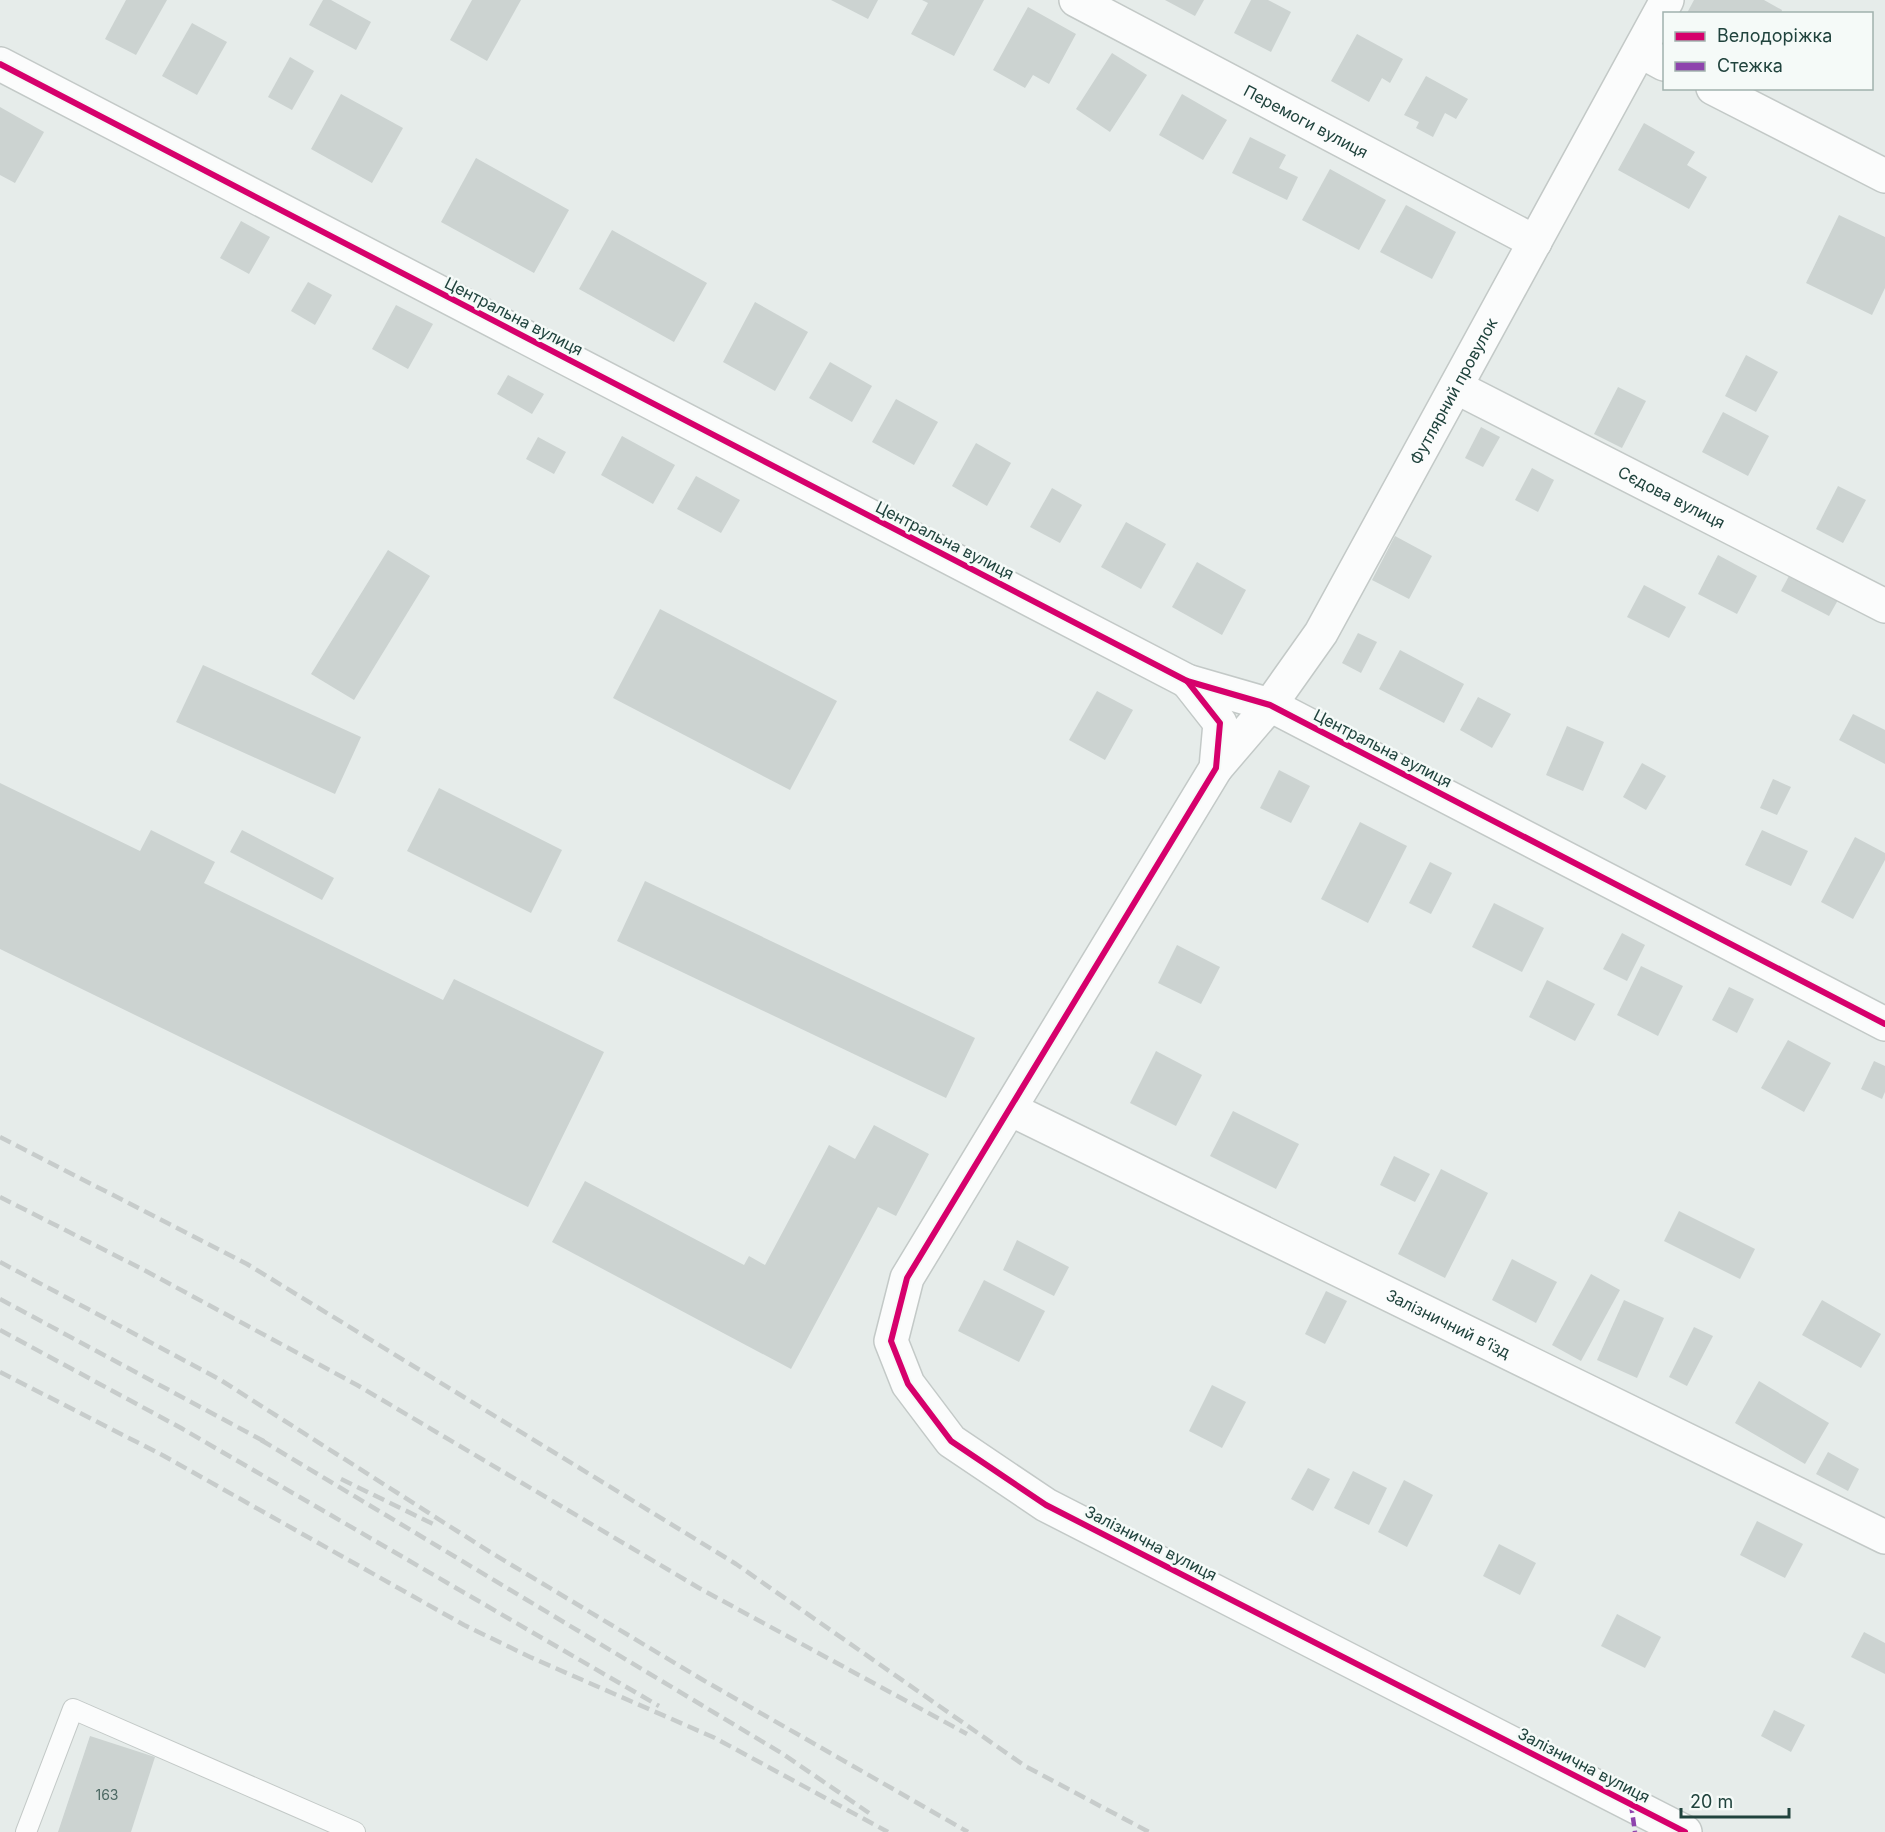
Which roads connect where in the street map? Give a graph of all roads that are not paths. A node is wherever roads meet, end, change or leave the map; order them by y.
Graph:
1 (1076, 0) edge
2 (1663, 15) edge
3 (1652, 57) edge
4 (0, 64) edge
5 (1717, 90) edge
6 (1885, 176) edge
7 (1535, 242) junction
8 (1456, 387) junction
9 (1885, 606) edge
10 (1187, 681) junction
11 (1270, 705) junction
12 (1216, 768) junction
13 (1885, 1024) edge
14 (1010, 1109) junction
15 (1885, 1538) edge
16 (26, 1832) edge
17 (355, 1832) edge
18 (1685, 1832) edge

1 - 7 street, Перемоги вулиця
2 - 3 street, Футлярний провулок
3 - 7 street, Футлярний провулок
4 - 10 street, Центральна вулиця
5 - 6 street
7 - 8 street, Футлярний провулок
8 - 9 street, Сєдова вулиця
8 - 11 street, Футлярний провулок
10 - 11 street, Центральна вулиця
10 - 12 street
11 - 12 street, Футлярний провулок
11 - 13 street, Центральна вулиця
12 - 14 street, Залізнична вулиця
14 - 15 street, Залізничний в’їзд
14 - 18 street, Залізнична вулиця
16 - 17 lane

